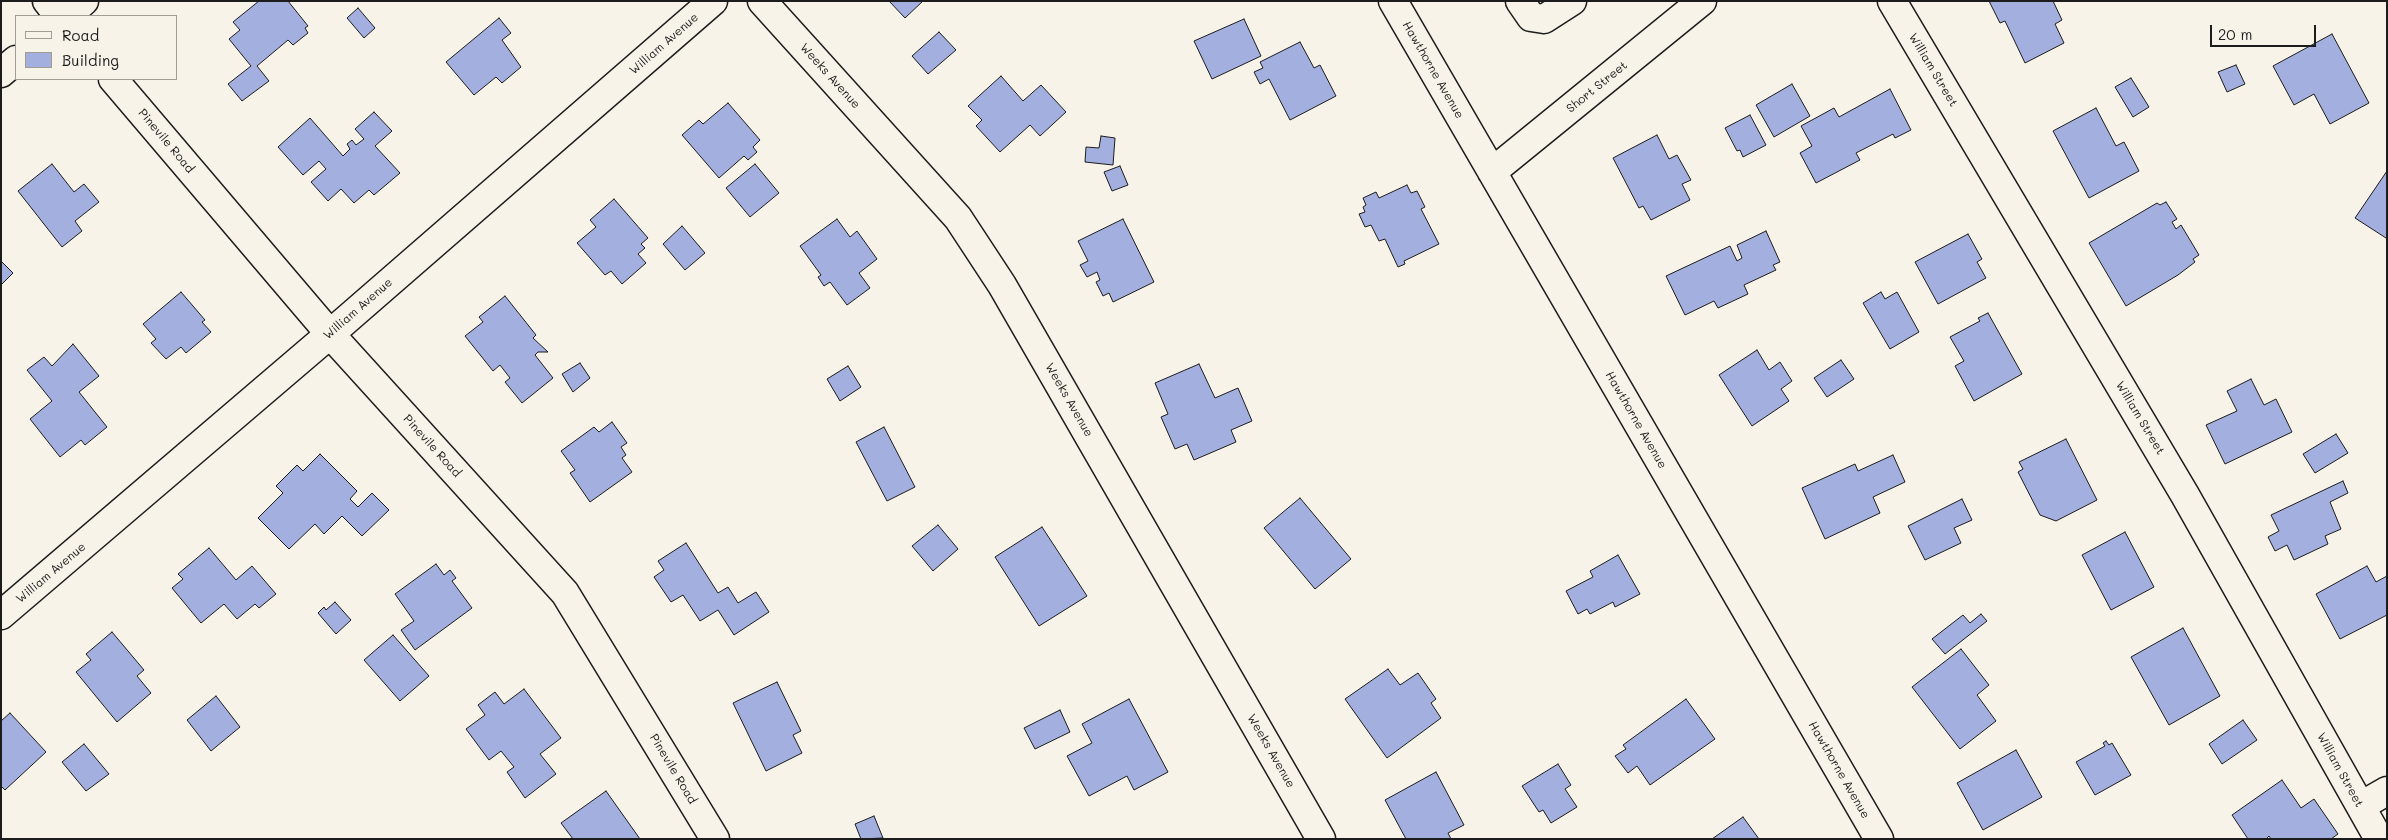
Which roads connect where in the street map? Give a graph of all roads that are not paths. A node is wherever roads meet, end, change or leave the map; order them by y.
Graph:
1 (47, 1) edge
2 (84, 1) edge
3 (713, 1) edge
4 (762, 1) edge
5 (1393, 1) edge
6 (1520, 1) edge
7 (1572, 1) edge
8 (1702, 1) edge
9 (1892, 1) edge
10 (58, 15) edge
11 (68, 15) edge
12 (15, 61) edge
13 (1, 73) edge
14 (114, 80) edge
15 (1492, 172) junction
16 (330, 334) junction
17 (1, 615) edge
18 (2387, 791) edge
19 (2361, 806) junction
20 (715, 839) edge
21 (1321, 839) edge
22 (1879, 839) edge
23 (2379, 839) edge

1 - 10 street
2 - 11 street
3 - 16 street, William Avenue
4 - 21 street, Weeks Avenue
5 - 15 street, Hawthorne Avenue
6 - 7 street
8 - 15 street, Short Street
9 - 19 street, William Street
12 - 13 street
14 - 16 street, Pinevile Road
15 - 22 street, Hawthorne Avenue
16 - 17 street, William Avenue
16 - 20 street, Pinevile Road
18 - 19 street
19 - 23 street, William Street

